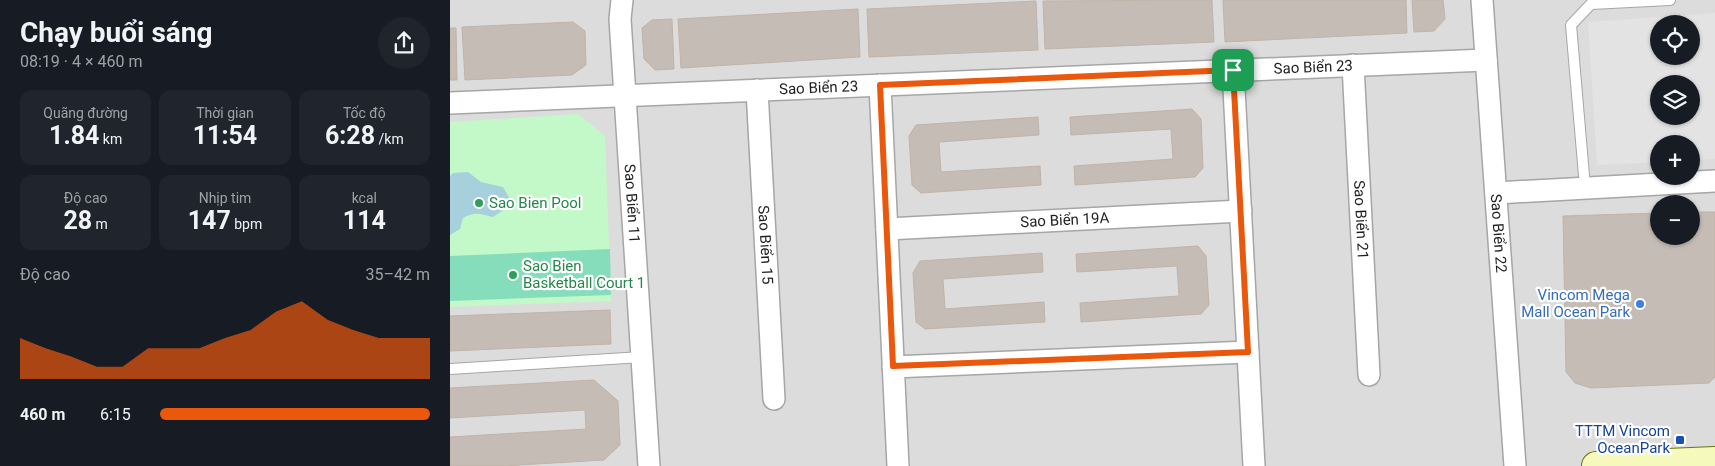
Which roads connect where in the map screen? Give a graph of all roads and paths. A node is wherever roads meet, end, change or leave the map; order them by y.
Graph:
1 (622, 0) edge
2 (1482, 0) edge
3 (1670, 0) edge
4 (1486, 60) junction
5 (1353, 66) junction
6 (1233, 70) junction
7 (880, 85) junction
8 (757, 90) junction
9 (626, 96) junction
10 (450, 104) edge
11 (1715, 181) edge
12 (1585, 187) junction
13 (1496, 192) junction
14 (1241, 211) junction
15 (887, 229) junction
16 (1248, 352) junction
17 (642, 357) junction
18 (893, 366) junction
19 (450, 369) edge
20 (1369, 374) dead end
21 (774, 399) dead end
22 (1715, 461) edge
23 (649, 466) edge
24 (898, 466) edge
25 (1254, 466) edge
26 (1516, 466) edge
27 (1596, 466) edge

1 - 9 street, Sao Biển 11
2 - 4 street, Sao Biển 22
3 - 12 lane
4 - 5 street, Sao Biển 23
4 - 13 street, Sao Biển 22
5 - 6 street, Sao Biển 23
5 - 20 street, Sao Biển 21
6 - 7 street, Sao Biển 23
6 - 14 street
7 - 8 street, Sao Biển 23
7 - 15 street
8 - 9 street, Sao Biển 23
8 - 21 street, Sao Biển 15
9 - 10 street, Sao Biển 23
9 - 17 street, Sao Biển 11
11 - 12 street
12 - 13 street
13 - 26 street, Sao Biển 22
14 - 15 street, Sao Biển 19A
14 - 16 street
15 - 18 street
16 - 18 street
16 - 25 street
17 - 19 lane
17 - 23 street, Sao Biển 11
18 - 24 street
22 - 27 street

